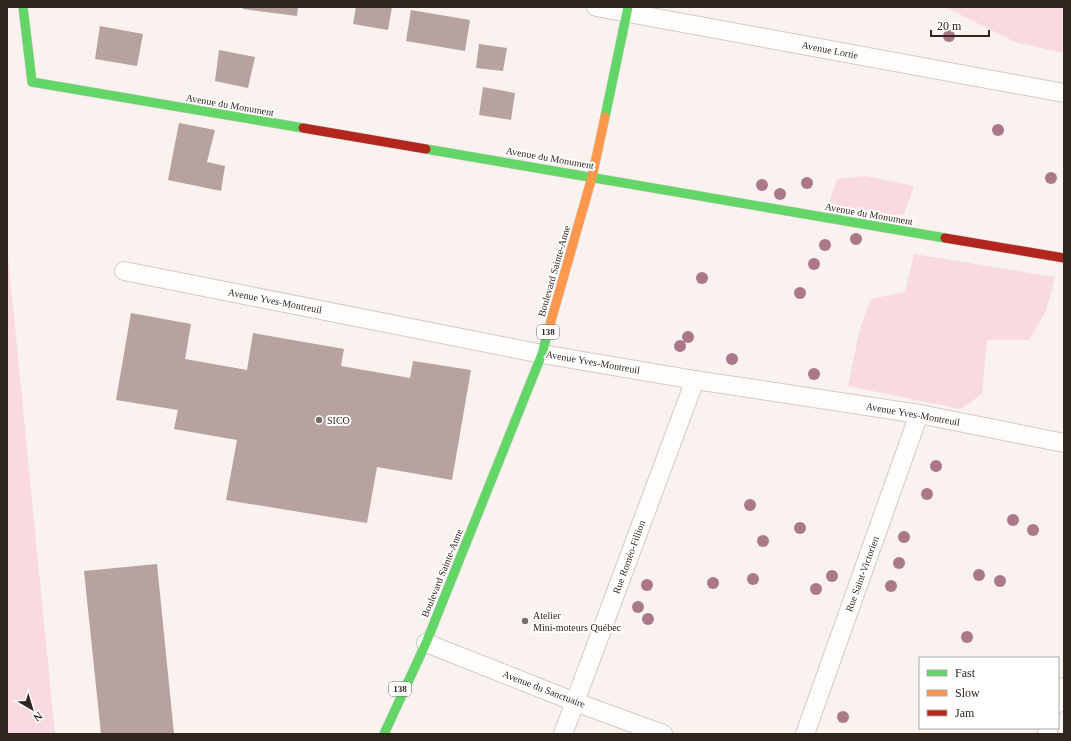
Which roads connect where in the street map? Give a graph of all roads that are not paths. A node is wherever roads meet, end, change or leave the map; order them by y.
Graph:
1 (23, 7) edge
2 (596, 7) edge
3 (627, 10) edge
4 (1064, 93) edge
5 (592, 177) junction
6 (1064, 258) edge
7 (124, 271) dead end
8 (542, 354) junction
9 (696, 380) junction
10 (919, 414) junction
11 (1064, 443) edge
12 (426, 643) junction
13 (1064, 687) edge
14 (1059, 700) edge
15 (575, 702) junction
16 (374, 734) edge
17 (384, 734) edge
18 (563, 734) edge
19 (663, 734) edge
20 (805, 734) edge

1 - 5 street, Avenue du Monument
2 - 3 street, Avenue Lortie
3 - 4 street, Avenue Lortie
3 - 5 street, Boulevard Sainte-Anne / 138
5 - 6 street, Avenue du Monument
5 - 8 street, Boulevard Sainte-Anne / 138
7 - 8 street, Avenue Yves-Montreuil
8 - 9 street, Avenue Yves-Montreuil
8 - 12 street, Boulevard Sainte-Anne / 138
9 - 10 street, Avenue Yves-Montreuil
9 - 15 street, Rue Roméo-Fillion
10 - 11 street, Avenue Yves-Montreuil
10 - 20 street, Rue Saint-Victorien
12 - 15 street, Avenue du Sanctuaire
12 - 16 street, Boulevard Sainte-Anne / 138
12 - 17 street, Boulevard Sainte-Anne / 138
13 - 14 street
15 - 18 street, Rue Roméo-Fillion
15 - 19 street, Avenue du Sanctuaire

